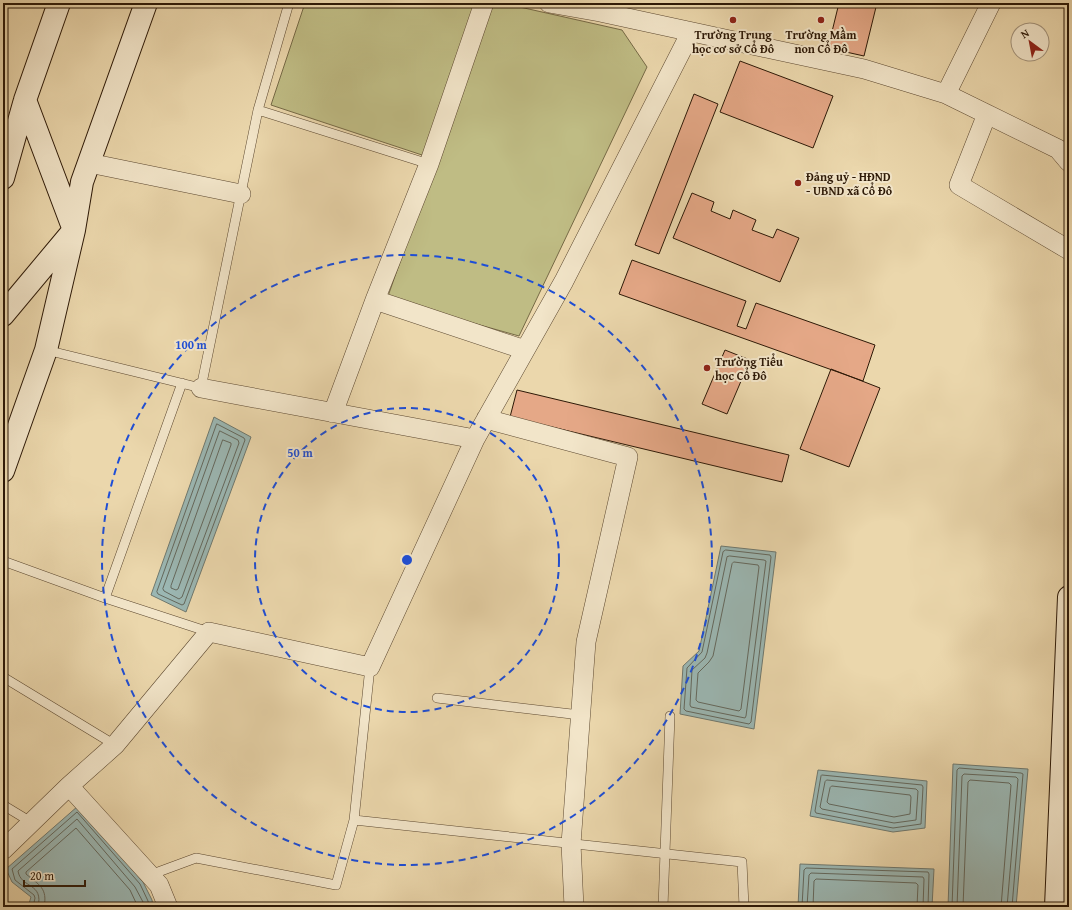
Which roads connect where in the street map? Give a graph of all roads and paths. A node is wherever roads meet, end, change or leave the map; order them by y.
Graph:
1 (70, 3) edge
2 (146, 3) edge
3 (289, 3) edge
4 (484, 3) edge
5 (549, 3) edge
6 (991, 3) edge
7 (600, 8) edge
8 (57, 11) edge
9 (691, 32) junction
10 (946, 94) junction
11 (26, 100) junction
12 (258, 110) junction
13 (987, 114) junction
14 (1069, 162) edge
15 (89, 163) junction
16 (429, 164) junction
17 (3, 178) edge
18 (241, 194) junction
19 (74, 230) junction
20 (1069, 250) edge
21 (375, 300) junction
22 (3, 315) edge
23 (46, 350) junction
24 (525, 350) junction
25 (182, 383) junction
26 (201, 388) junction
27 (333, 413) junction
28 (486, 419) junction
29 (475, 439) junction
30 (3, 472) edge
31 (3, 561) edge
32 (1069, 597) edge
33 (105, 598) junction
34 (209, 632) junction
35 (370, 668) junction
36 (3, 677) edge
37 (437, 698) dead end
38 (580, 715) junction
39 (670, 716) dead end
40 (115, 745) junction
41 (69, 786) junction
42 (3, 805) edge
43 (354, 820) junction
44 (31, 822) junction
45 (571, 844) junction
46 (3, 850) edge
47 (665, 854) junction
48 (150, 875) junction
49 (168, 907) edge
50 (574, 907) edge
51 (663, 907) edge
52 (744, 907) edge
53 (1056, 907) edge

1 - 8 main road
2 - 15 main road
3 - 12 lane
4 - 16 street
5 - 7 street
6 - 10 street
7 - 9 street
8 - 11 main road
9 - 10 street
9 - 24 street
10 - 13 street
11 - 17 main road
11 - 19 main road
12 - 16 lane
12 - 18 lane
13 - 14 street
13 - 20 street
15 - 18 street
15 - 19 main road
16 - 21 street
18 - 26 lane
19 - 22 main road
19 - 23 main road
21 - 24 street
21 - 27 street
23 - 25 lane
23 - 30 main road
24 - 28 street
25 - 26 lane
25 - 33 lane
26 - 27 street
27 - 29 street
28 - 29 street
28 - 38 street
29 - 35 street
31 - 33 lane
32 - 53 main road
33 - 34 lane
34 - 35 street
34 - 40 street
35 - 43 lane
36 - 40 lane
37 - 38 lane
38 - 45 street
39 - 47 lane
40 - 41 street
41 - 44 street
41 - 48 street
42 - 44 lane
43 - 45 lane
43 - 48 lane
44 - 46 street
45 - 47 lane
45 - 50 street
47 - 51 lane
47 - 52 lane
48 - 49 street

